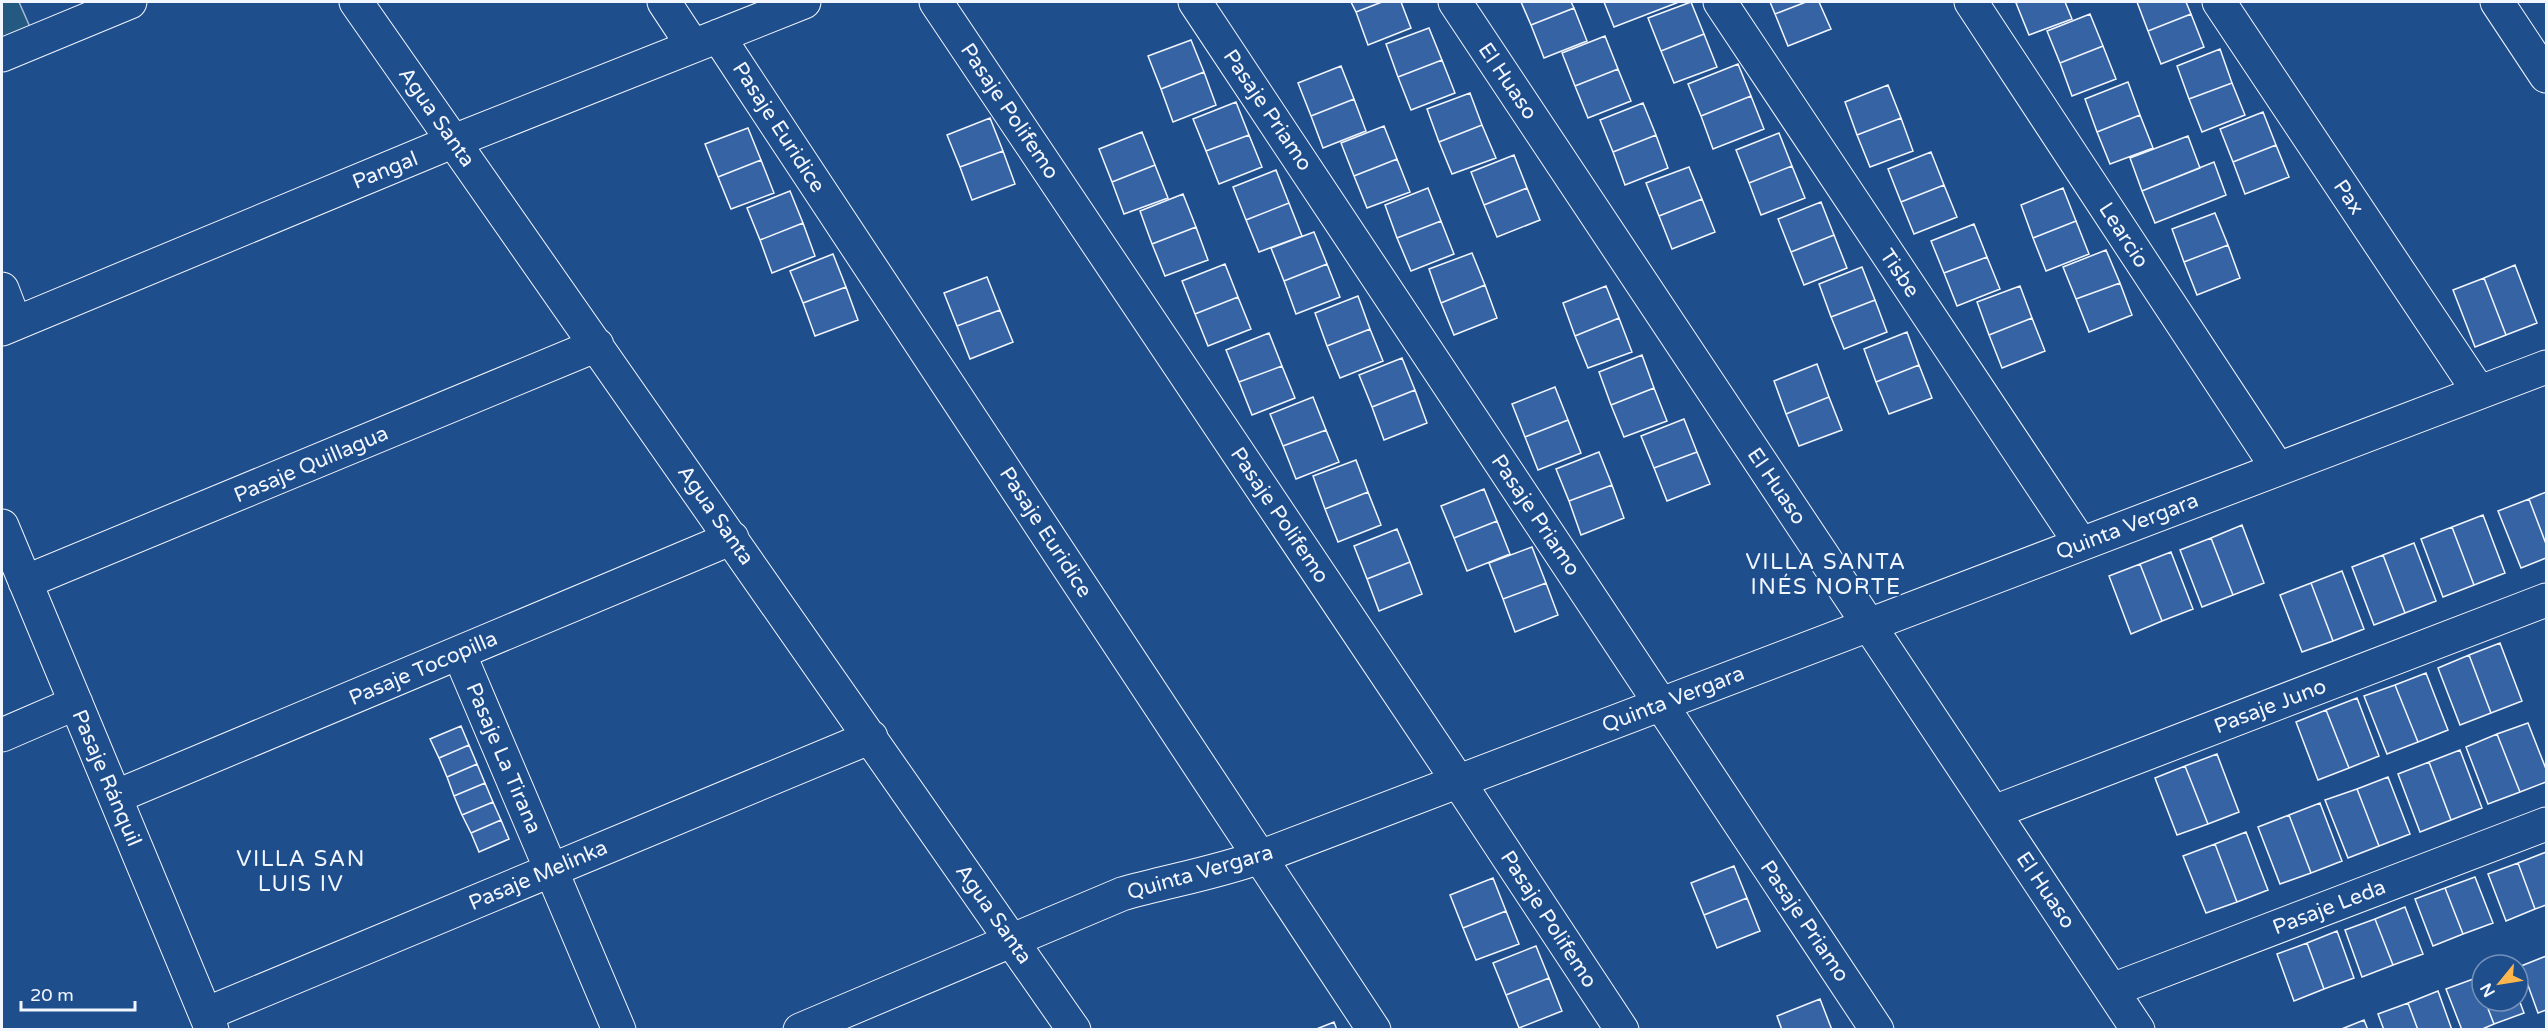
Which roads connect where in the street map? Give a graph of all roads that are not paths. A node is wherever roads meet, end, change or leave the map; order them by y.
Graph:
1 (130, 2) edge
2 (356, 2) edge
3 (664, 2) edge
4 (804, 2) edge
5 (936, 2) edge
6 (1196, 2) edge
7 (1455, 2) edge
8 (1720, 2) edge
9 (1971, 2) edge
10 (2219, 2) edge
11 (2497, 2) edge
12 (706, 41) junction
13 (2, 55) edge
14 (2545, 69) edge
15 (454, 141) junction
16 (2, 289) edge
17 (8, 326) edge
18 (597, 345) junction
19 (2547, 367) edge
20 (2479, 392) junction
21 (2278, 469) junction
22 (2, 526) edge
23 (732, 538) junction
24 (2081, 544) junction
25 (25, 582) junction
26 (2547, 600) edge
27 (1869, 624) junction
28 (459, 653) junction
29 (76, 703) junction
30 (1661, 704) junction
31 (2, 735) edge
32 (871, 737) junction
33 (1458, 781) junction
34 (115, 797) junction
35 (1994, 812) junction
36 (2547, 824) edge
37 (1260, 857) junction
38 (551, 870) junction
39 (1013, 941) junction
40 (2112, 990) junction
41 (209, 1022) edge
42 (619, 1029) edge
43 (800, 1029) edge
44 (1074, 1029) edge
45 (1374, 1029) edge
46 (1622, 1029) edge
47 (1877, 1029) edge
48 (2138, 1029) edge

1 - 13 street
2 - 15 street, Agua Santa
3 - 12 street, Pasaje Euridice
4 - 12 street, Pangal
5 - 33 street, Pasaje Polifemo
6 - 30 street, Pasaje Priamo
7 - 27 street, El Huaso
8 - 24 street, Tisbe
9 - 21 street, Learcio
10 - 20 street, Pax
11 - 14 street
12 - 15 street, Pangal
12 - 37 street, Pasaje Euridice
15 - 17 street, Pangal
15 - 18 street, Agua Santa
16 - 17 street
18 - 23 street, Agua Santa
18 - 25 street, Pasaje Quillagua
19 - 20 street, Quinta Vergara
20 - 21 street, Quinta Vergara
21 - 24 street, Quinta Vergara
22 - 25 street, Pasaje Ránquil
23 - 28 street, Pasaje Tocopilla
23 - 32 street, Agua Santa
24 - 27 street, Quinta Vergara
25 - 29 street, Pasaje Ránquil
26 - 35 street, Pasaje Juno
27 - 30 street, Quinta Vergara
27 - 35 street, El Huaso
28 - 34 street, Pasaje Tocopilla
28 - 38 street, Pasaje La Tirana
29 - 31 street
29 - 34 street, Pasaje Ránquil
30 - 33 street, Quinta Vergara
30 - 47 street, Pasaje Priamo
32 - 38 street, Pasaje Melinka
32 - 39 street, Agua Santa
33 - 37 street, Quinta Vergara
33 - 46 street, Pasaje Polifemo
34 - 41 street, Pasaje Ránquil
35 - 40 street, El Huaso
36 - 40 street, Pasaje Leda
37 - 39 street, Quinta Vergara
37 - 45 street, Pasaje Euridice
38 - 41 street, Pasaje Melinka
38 - 42 street, Pasaje La Tirana
39 - 43 street, Quinta Vergara
39 - 44 street, Agua Santa
40 - 48 street, El Huaso

